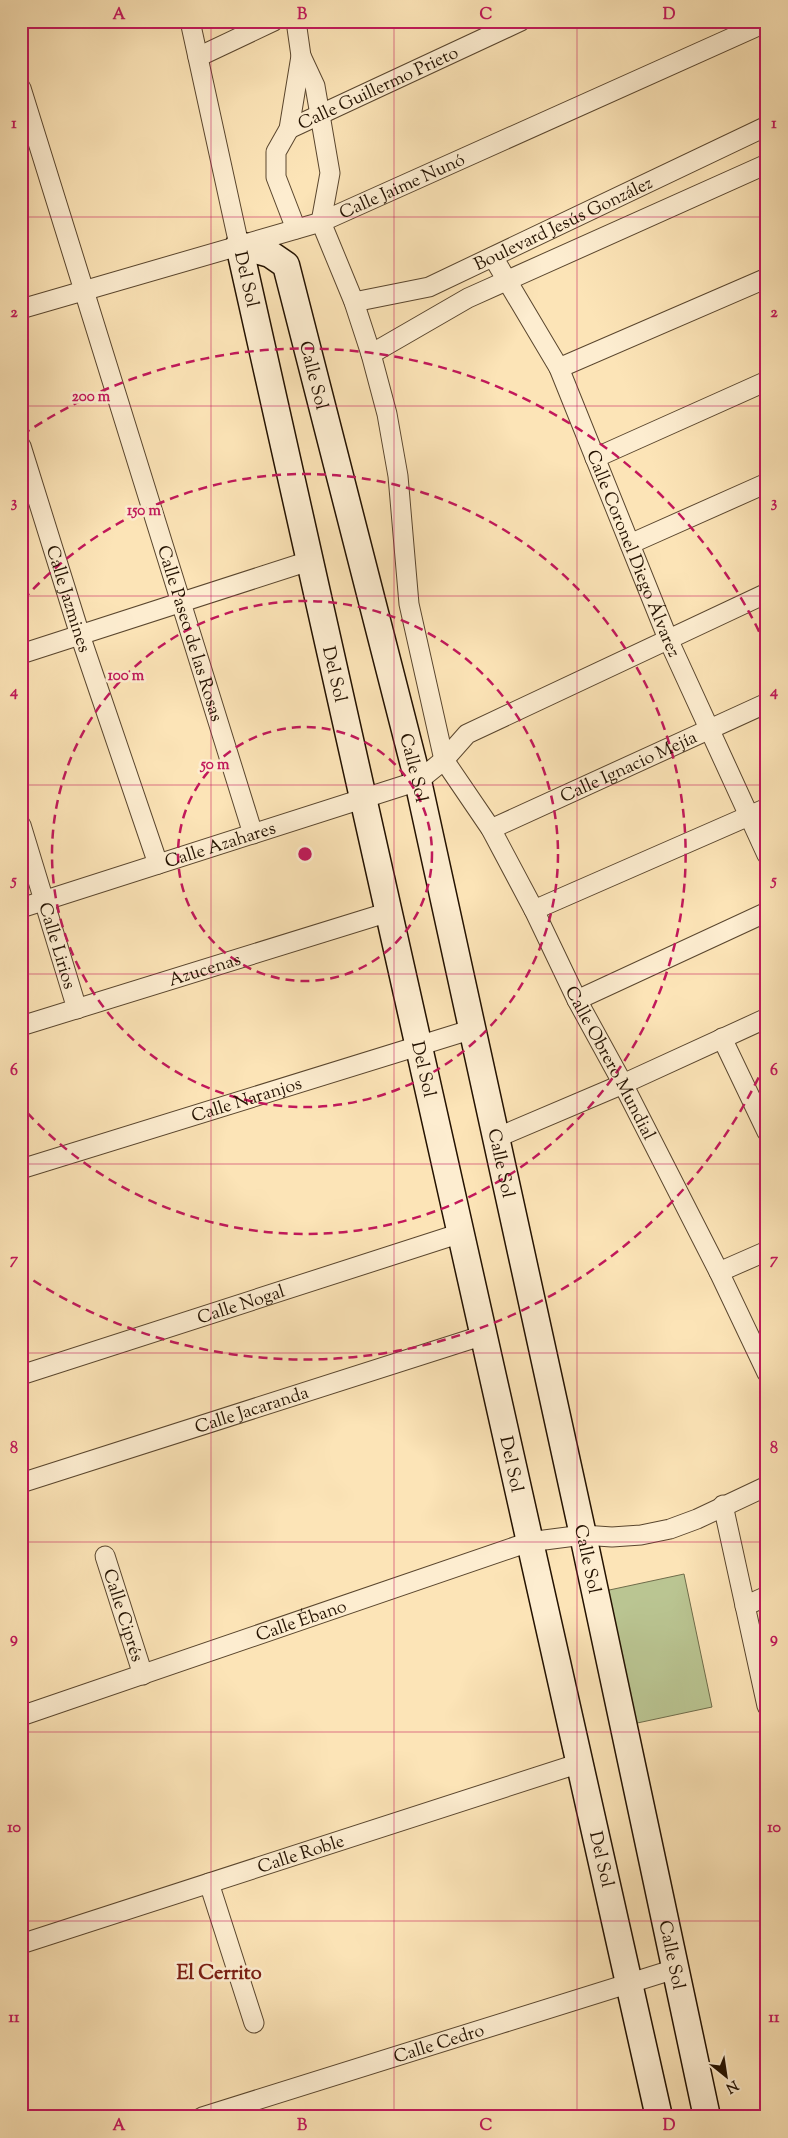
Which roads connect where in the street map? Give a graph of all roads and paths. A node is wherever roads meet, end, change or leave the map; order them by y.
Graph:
1 (190, 21) edge
2 (274, 21) edge
3 (296, 21) edge
4 (521, 21) edge
5 (763, 27) edge
6 (301, 56) junction
7 (198, 57) junction
8 (21, 88) edge
9 (320, 115) junction
10 (767, 126) edge
11 (289, 130) junction
12 (767, 164) edge
13 (321, 222) junction
14 (296, 229) junction
15 (239, 246) junction
16 (493, 257) junction
17 (767, 278) edge
18 (507, 281) junction
19 (429, 287) junction
20 (84, 291) junction
21 (468, 298) junction
22 (354, 302) junction
23 (21, 309) edge
24 (371, 354) junction
25 (559, 368) junction
26 (767, 381) edge
27 (21, 446) edge
28 (595, 458) junction
29 (767, 483) edge
30 (630, 544) junction
31 (309, 561) junction
32 (767, 593) edge
33 (181, 603) junction
34 (80, 635) junction
35 (668, 639) junction
36 (21, 654) edge
37 (767, 703) edge
38 (710, 730) junction
39 (444, 760) junction
40 (418, 781) junction
41 (364, 799) junction
42 (767, 808) edge
43 (749, 817) junction
44 (21, 824) edge
45 (490, 829) junction
46 (252, 834) junction
47 (767, 855) edge
48 (158, 864) junction
49 (44, 901) junction
50 (21, 908) edge
51 (534, 910) junction
52 (389, 912) junction
53 (767, 912) edge
54 (577, 1000) junction
55 (77, 1009) junction
56 (767, 1018) edge
57 (21, 1026) edge
58 (472, 1030) junction
59 (722, 1038) junction
60 (419, 1046) junction
61 (623, 1084) junction
62 (767, 1132) edge
63 (496, 1138) junction
64 (21, 1169) edge
65 (461, 1233) junction
66 (767, 1251) edge
67 (719, 1272) junction
68 (484, 1335) junction
69 (767, 1372) edge
70 (21, 1375) edge
71 (21, 1483) edge
72 (767, 1486) edge
73 (723, 1506) junction
74 (583, 1535) junction
75 (529, 1542) junction
76 (105, 1556) dead end
77 (767, 1596) edge
78 (745, 1606) junction
79 (143, 1675) junction
80 (767, 1706) edge
81 (21, 1716) edge
82 (580, 1763) junction
83 (209, 1884) junction
84 (21, 1944) edge
85 (675, 1969) junction
86 (629, 1983) junction
87 (254, 2023) dead end
88 (202, 2117) edge
89 (659, 2117) edge
90 (707, 2117) edge

1 - 7 street, Del Sol
2 - 7 street
3 - 6 street
4 - 9 street, Calle Guillermo Prieto
5 - 13 street, Calle Jaime Nunó
6 - 9 street
6 - 11 street
7 - 15 street, Del Sol
8 - 20 street, Calle Paseo de las Rosas
9 - 11 street, Calle Guillermo Prieto
9 - 13 street
10 - 16 street, Boulevard Jesús González
11 - 14 street
12 - 18 street, Boulevard Jesús González
13 - 14 street, Calle Jaime Nunó
13 - 22 street
14 - 15 street, Calle Jaime Nunó
15 - 20 street, Calle Jaime Nunó
15 - 31 street, Del Sol
15 - 40 street, Calle Sol
16 - 18 street, Calle Coronel Diego Álvarez
16 - 19 street, Boulevard Jesús González
17 - 25 street
18 - 21 street, Boulevard Jesús González
18 - 25 street, Calle Coronel Diego Álvarez
19 - 21 street
19 - 22 street, Boulevard Jesús González
20 - 23 street, Calle Jaime Nunó
20 - 33 street, Calle Paseo de las Rosas
21 - 24 street, Boulevard Jesús González
22 - 24 street
24 - 39 street
25 - 28 street, Calle Coronel Diego Álvarez
26 - 28 street
27 - 34 street, Calle Jazmines
28 - 30 street, Calle Coronel Diego Álvarez
29 - 30 street
30 - 35 street, Calle Coronel Diego Álvarez
31 - 33 street
31 - 41 street, Del Sol
32 - 35 street
33 - 34 street
33 - 46 street, Calle Paseo de las Rosas
34 - 36 street
34 - 48 street, Calle Jazmines
35 - 38 street, Calle Coronel Diego Álvarez
35 - 39 street
37 - 38 street, Calle Ignacio Mejía
38 - 43 street, Calle Coronel Diego Álvarez
38 - 45 street, Calle Ignacio Mejía
39 - 40 street
39 - 45 street, Calle Obrero Mundial
40 - 41 street, Calle Azahares
40 - 58 street, Calle Sol
41 - 46 street, Calle Azahares
41 - 52 street, Del Sol
42 - 43 street
43 - 47 street, Calle Coronel Diego Álvarez
43 - 51 street
44 - 49 street, Calle Lirios
45 - 51 street, Calle Obrero Mundial
46 - 48 street, Calle Azahares
48 - 49 street, Calle Azahares
49 - 50 street, Calle Azahares
49 - 55 street, Calle Lirios
51 - 54 street, Calle Obrero Mundial
52 - 55 street, Azucenas
52 - 60 street, Del Sol
53 - 54 street
54 - 61 street, Calle Obrero Mundial
55 - 57 street, Azucenas
56 - 59 street
58 - 60 street, Calle Naranjos
58 - 63 street, Calle Sol
59 - 61 street
59 - 62 street
60 - 64 street, Calle Naranjos
60 - 65 street, Del Sol
61 - 63 street
61 - 67 street, Calle Obrero Mundial
63 - 74 street, Calle Sol
65 - 68 street, Del Sol
65 - 70 street, Calle Nogal
66 - 67 street
67 - 69 street, Calle Obrero Mundial
68 - 71 street, Calle Jacaranda
68 - 75 street, Del Sol
72 - 73 street, Calle Ébano
73 - 74 street, Calle Ébano
73 - 78 street
74 - 75 street, Calle Ébano
74 - 85 street, Calle Sol
75 - 79 street, Calle Ébano
75 - 82 street, Del Sol
76 - 79 street, Calle Ciprés
77 - 78 street
78 - 80 street
79 - 81 street, Calle Ébano
82 - 83 street, Calle Roble
82 - 86 street, Del Sol
83 - 84 street, Calle Roble
83 - 87 street
85 - 86 street, Calle Cedro
85 - 90 street, Calle Sol
86 - 88 street, Calle Cedro
86 - 89 street, Del Sol

